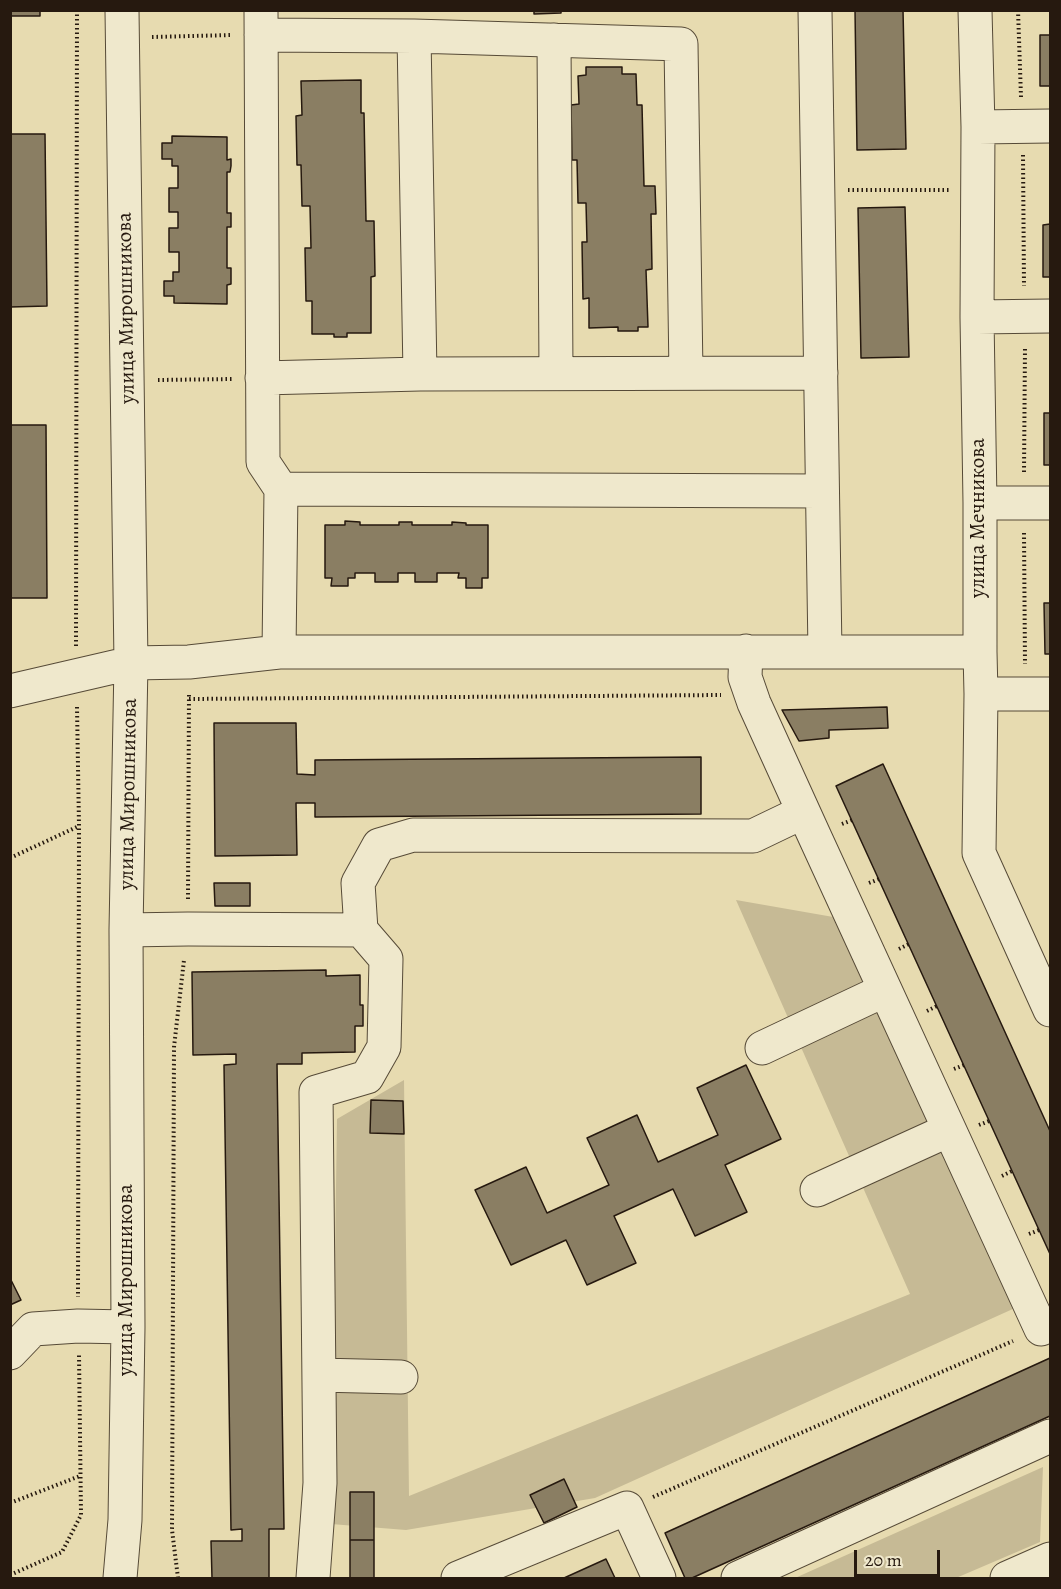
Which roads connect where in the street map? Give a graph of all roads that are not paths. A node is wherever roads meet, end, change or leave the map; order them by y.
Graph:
1 (122, 10) edge
2 (815, 10) edge
3 (975, 10) edge
4 (261, 23) edge
5 (414, 36) junction
6 (554, 40) junction
7 (978, 127) junction
8 (1036, 127) edge
9 (1038, 316) edge
10 (977, 317) junction
11 (821, 372) junction
12 (556, 373) junction
13 (686, 373) junction
14 (420, 374) junction
15 (261, 378) junction
16 (281, 489) junction
17 (822, 491) junction
18 (980, 503) junction
19 (1037, 503) edge
20 (746, 651) junction
21 (825, 651) junction
22 (279, 652) junction
23 (980, 652) junction
24 (131, 663) junction
25 (10, 691) edge
26 (981, 694) junction
27 (1038, 694) edge
28 (803, 812) junction
29 (126, 930) junction
30 (361, 930) junction
31 (885, 990) junction
32 (1050, 1010) edge
33 (762, 1048) dead end
34 (949, 1130) junction
35 (817, 1190) dead end
36 (128, 1327) junction
37 (1046, 1327) edge
38 (10, 1353) edge
39 (319, 1375) junction
40 (401, 1377) dead end
41 (1050, 1436) edge
42 (1050, 1559) edge
43 (118, 1578) edge
44 (313, 1578) edge
45 (458, 1578) edge
46 (659, 1578) edge
47 (738, 1578) edge
48 (1007, 1578) edge

1 - 24 street, улица Мирошникова
2 - 11 street
3 - 7 street, улица Мечникова
4 - 5 street
4 - 15 street
5 - 6 street
5 - 14 street
6 - 12 street
6 - 13 street
7 - 8 street
7 - 10 street, улица Мечникова
9 - 10 street
10 - 18 street, улица Мечникова
11 - 13 street
11 - 17 street
12 - 13 street
12 - 14 street
14 - 15 street
15 - 16 street
16 - 17 street
16 - 22 street
17 - 21 street
18 - 19 street
18 - 23 street, улица Мечникова
20 - 21 street
20 - 22 street
20 - 28 street
21 - 23 street
22 - 24 street
23 - 26 street, улица Мечникова
24 - 25 street
24 - 29 street, улица Мирошникова
26 - 27 street
26 - 32 street, улица Мечникова
28 - 30 street
28 - 31 street
29 - 30 street
29 - 36 street, улица Мирошникова
30 - 39 street
31 - 33 street
31 - 34 street
34 - 35 street
34 - 37 street
36 - 38 street
36 - 43 street, улица Мирошникова
39 - 40 street
39 - 44 street
41 - 47 street
42 - 48 street
45 - 46 street

